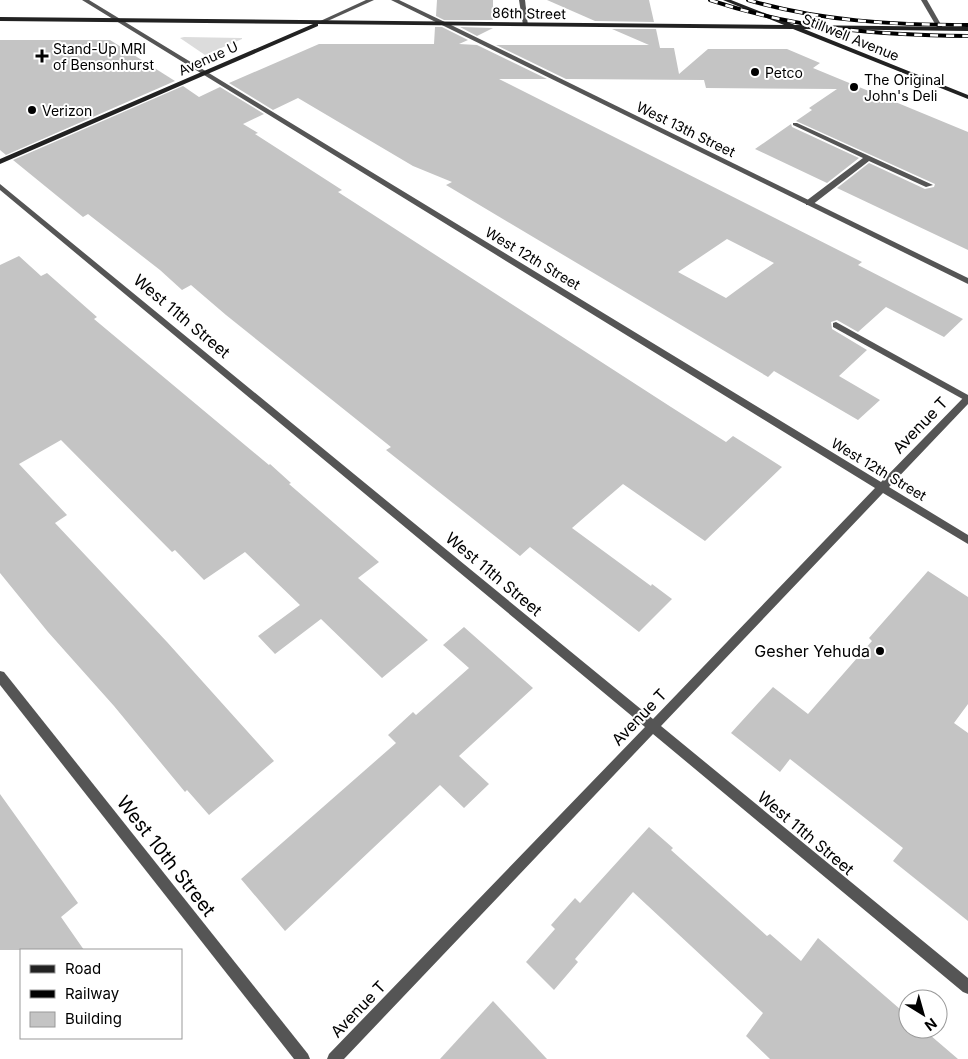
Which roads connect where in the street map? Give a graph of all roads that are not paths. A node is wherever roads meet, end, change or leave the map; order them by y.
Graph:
1 (85, 0) edge
2 (372, 0) edge
3 (394, 0) edge
4 (522, 0) edge
5 (726, 0) edge
6 (924, 0) edge
7 (0, 19) edge
8 (117, 20) junction
9 (319, 23) junction
10 (447, 24) junction
11 (526, 25) junction
12 (790, 26) junction
13 (940, 28) junction
14 (968, 28) edge
15 (204, 73) junction
16 (968, 97) edge
17 (795, 124) dead end
18 (868, 158) junction
19 (0, 162) edge
20 (929, 185) dead end
21 (0, 186) edge
22 (809, 203) junction
23 (968, 280) edge
24 (836, 325) dead end
25 (968, 398) edge
26 (882, 488) junction
27 (968, 540) edge
28 (0, 676) edge
29 (654, 726) junction
30 (968, 986) edge
31 (303, 1059) edge
32 (334, 1059) edge

1 - 8 street, West 12th Street
2 - 9 street, Avenue U
3 - 10 street, West 13th Street
4 - 11 street
5 - 12 main road, Stillwell Avenue
6 - 13 street
7 - 8 main road, 86th Street
8 - 9 main road, 86th Street
8 - 15 street, West 12th Street
9 - 10 main road, 86th Street
9 - 15 main road, Avenue U
10 - 11 main road, 86th Street
10 - 22 street, West 13th Street
11 - 12 main road, 86th Street
12 - 13 main road, 86th Street
12 - 16 main road, Stillwell Avenue
13 - 14 main road, 86th Street
15 - 19 main road, Avenue U
15 - 26 street, West 12th Street
17 - 18 street
18 - 20 street
18 - 22 street
21 - 29 street, West 11th Street
22 - 23 street, West 13th Street
24 - 25 street
25 - 26 street, Avenue T
26 - 27 street, West 12th Street
26 - 29 street, Avenue T
28 - 31 street, West 10th Street
29 - 30 street, West 11th Street
29 - 32 street, Avenue T

